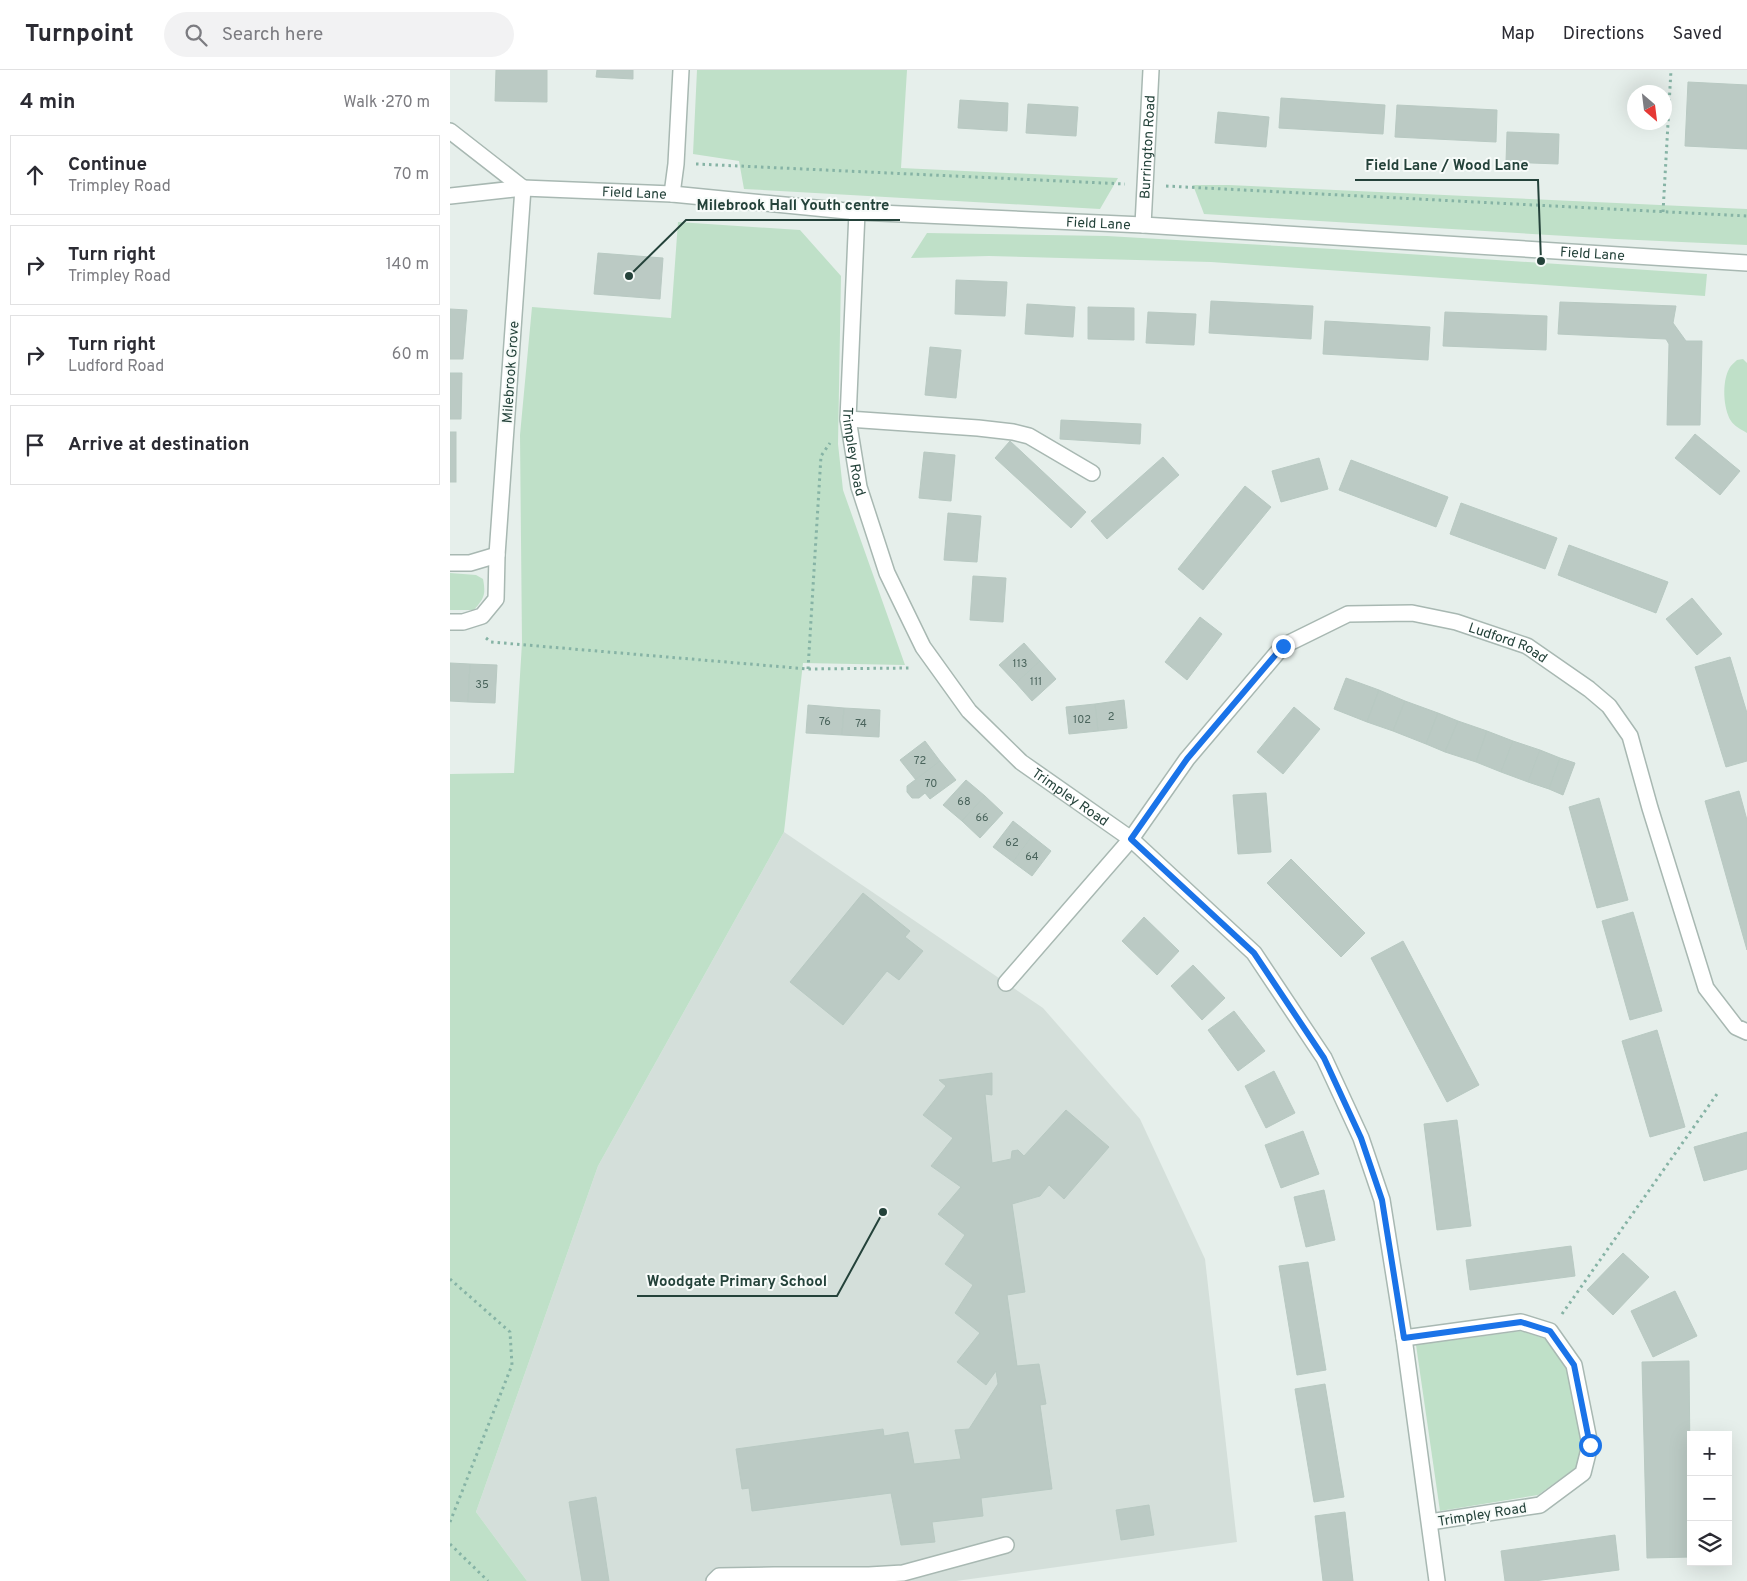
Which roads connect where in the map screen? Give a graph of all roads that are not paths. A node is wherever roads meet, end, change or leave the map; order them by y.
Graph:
1 (681, 70) edge
2 (1151, 70) edge
3 (450, 131) edge
4 (523, 188) junction
5 (672, 194) junction
6 (450, 196) edge
7 (856, 212) junction
8 (1143, 225) junction
9 (1747, 263) edge
10 (848, 419) junction
11 (1092, 473) dead end
12 (497, 555) junction
13 (450, 563) edge
14 (456, 622) edge
15 (1131, 839) junction
16 (1006, 982) dead end
17 (1747, 1032) edge
18 (1404, 1338) junction
19 (1430, 1522) junction
20 (1006, 1545) dead end
21 (714, 1581) edge
22 (1437, 1581) edge

1 - 5 street
2 - 8 street, Burrington Road
3 - 4 street
4 - 5 street, Field Lane
4 - 6 street, Field Lane
4 - 12 street, Milebrook Grove
5 - 7 street, Field Lane
7 - 8 street, Field Lane
7 - 10 street, Trimpley Road
8 - 9 street, Field Lane
10 - 11 street
10 - 15 street, Trimpley Road
12 - 13 street
12 - 14 street, Milebrook Grove
15 - 16 street, Ludford Road
15 - 17 street, Ludford Road
15 - 18 street, Trimpley Road
18 - 19 street, Trimpley Road
18 - 19 street, Trimpley Road
19 - 22 street, Trimpley Road
20 - 21 street

